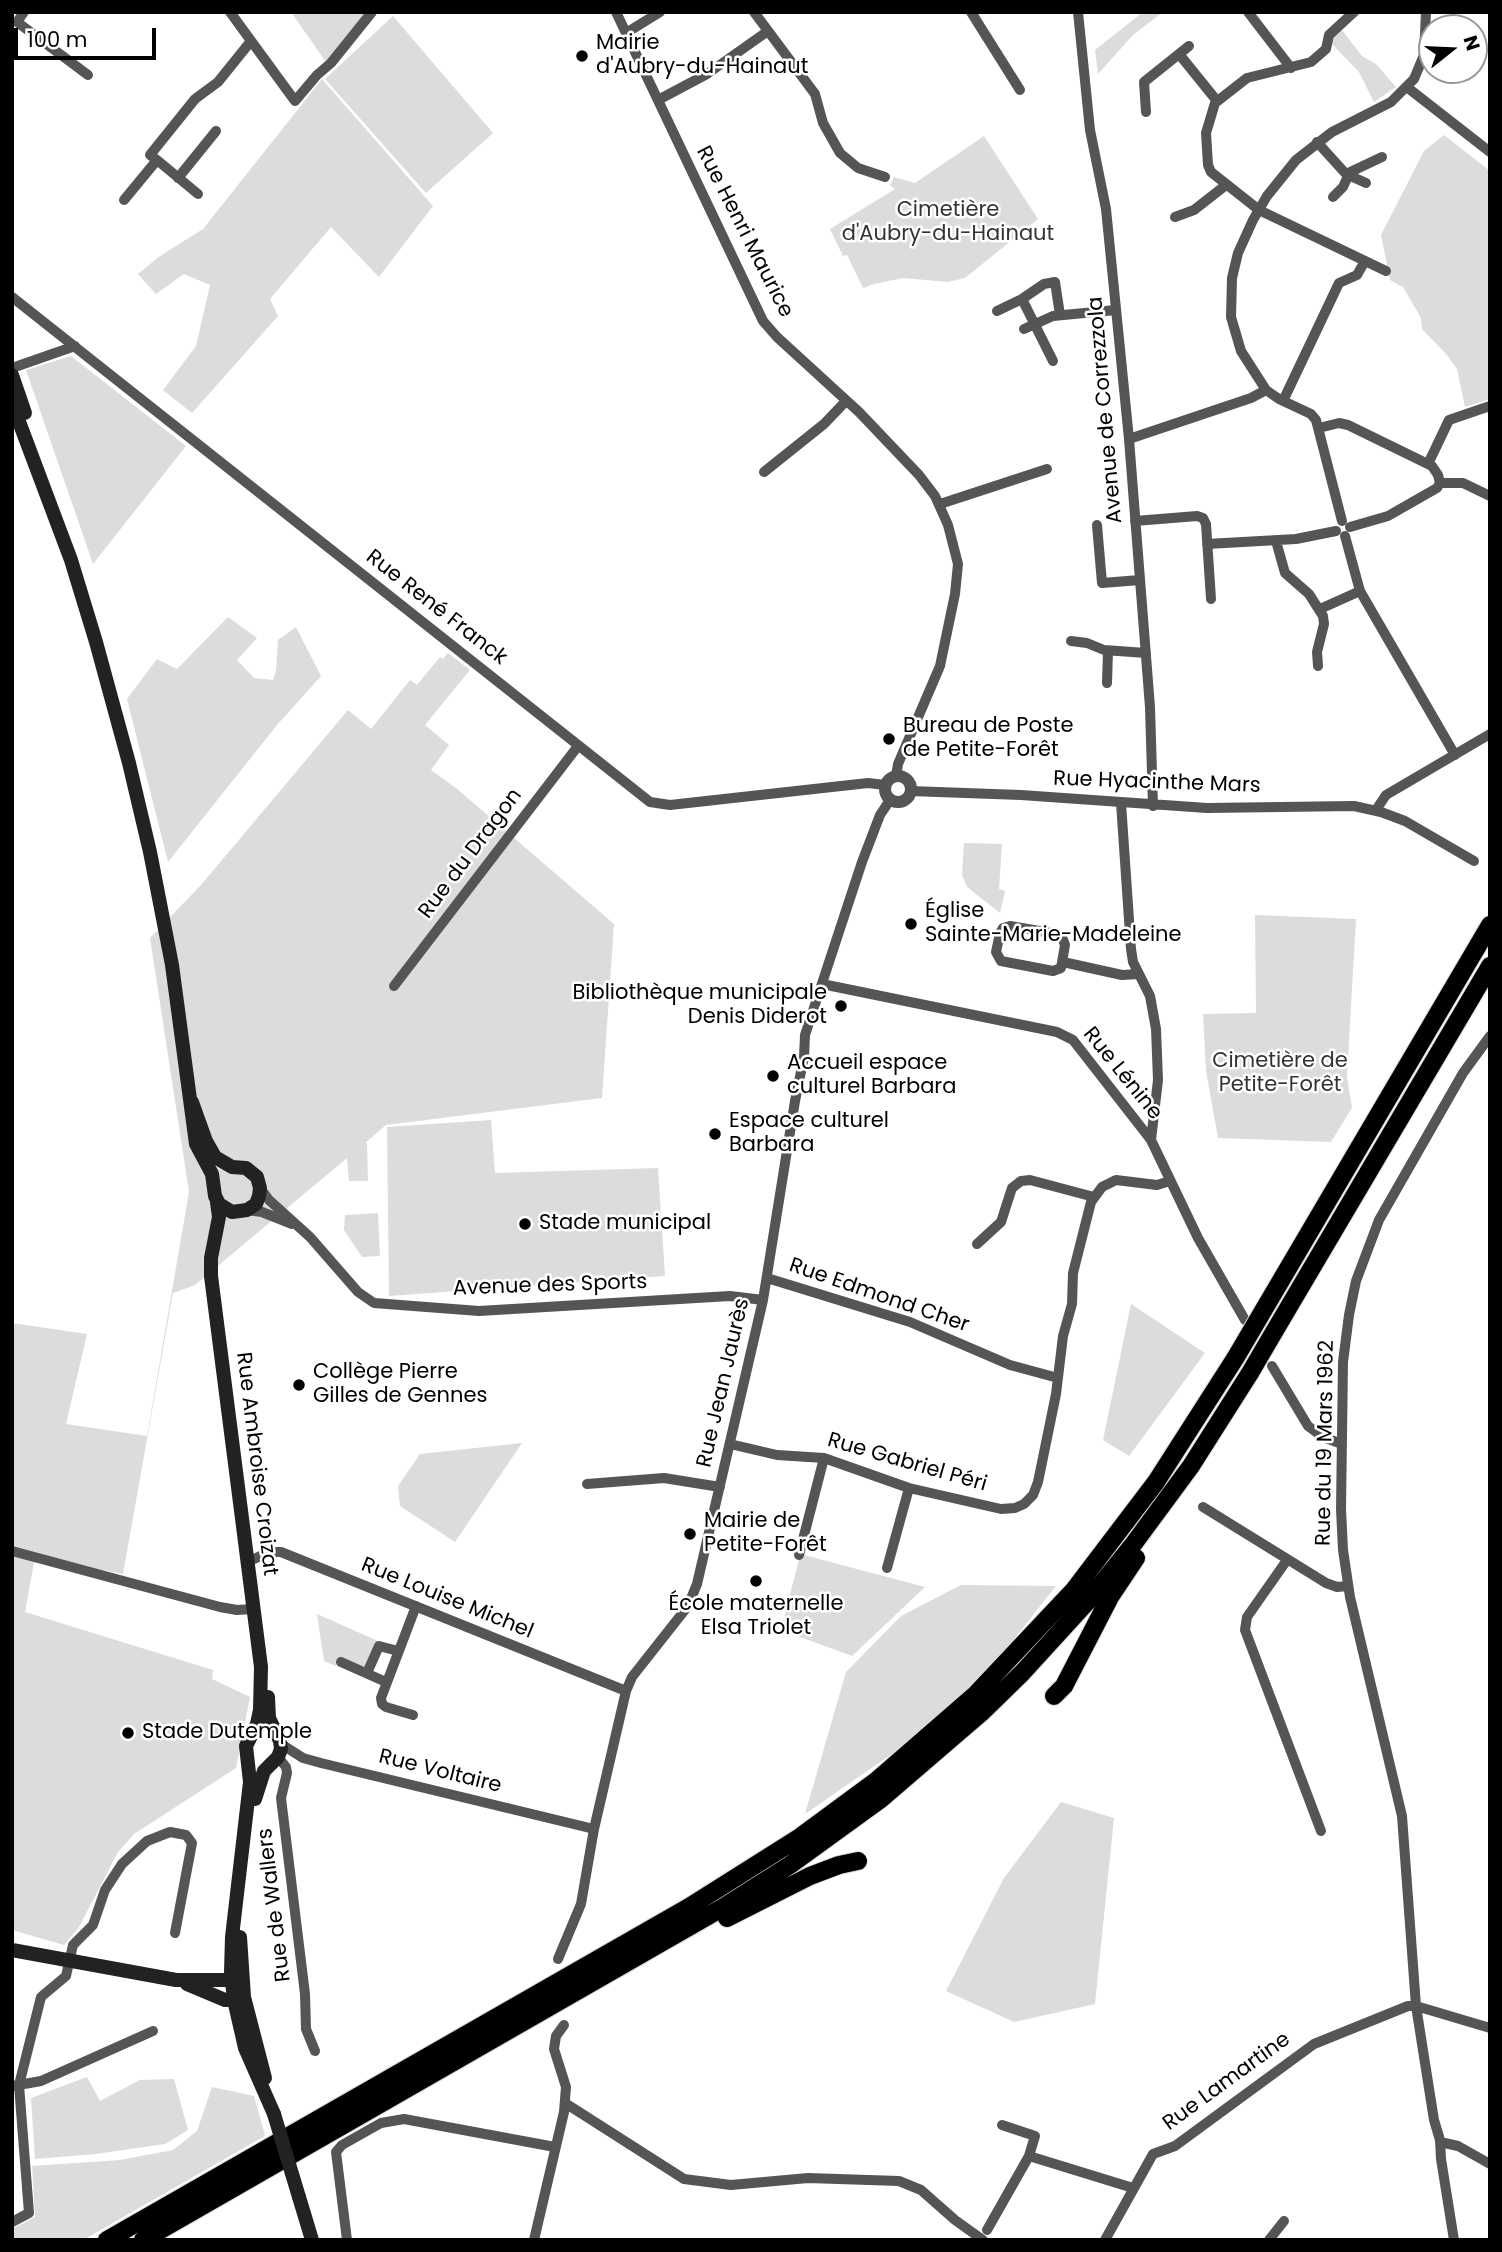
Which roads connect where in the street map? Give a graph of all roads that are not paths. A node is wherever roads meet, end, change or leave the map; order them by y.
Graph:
1 (24, 12) edge
2 (230, 12) edge
3 (372, 12) edge
4 (616, 12) edge
5 (660, 12) edge
6 (754, 12) edge
7 (971, 12) edge
8 (1078, 12) edge
9 (1248, 12) edge
10 (1354, 12) edge
11 (1426, 12) edge
12 (768, 31) junction
13 (626, 33) junction
14 (251, 41) junction
15 (1189, 46) dead end
16 (1179, 54) junction
17 (1291, 68) junction
18 (88, 75) dead end
19 (1408, 88) junction
20 (1020, 90) dead end
21 (657, 100) junction
22 (1217, 101) junction
23 (1146, 112) dead end
24 (216, 131) dead end
25 (1317, 142) junction
26 (1490, 152) edge
27 (1382, 157) dead end
28 (157, 160) junction
29 (1347, 175) junction
30 (885, 177) dead end
31 (178, 178) junction
32 (1366, 183) dead end
33 (1226, 185) junction
34 (198, 194) dead end
35 (1333, 197) dead end
36 (124, 200) dead end
37 (1259, 210) junction
38 (1175, 217) dead end
39 (1365, 261) junction
40 (1386, 271) dead end
41 (12, 297) edge
42 (1022, 299) junction
43 (1116, 310) junction
44 (997, 311) dead end
45 (1060, 315) junction
46 (1035, 324) junction
47 (1024, 329) dead end
48 (75, 346) junction
49 (1053, 361) dead end
50 (12, 368) edge
51 (12, 375) edge
52 (1266, 390) junction
53 (846, 401) junction
54 (1283, 401) junction
55 (12, 403) edge
56 (1490, 405) edge
57 (1319, 428) junction
58 (1129, 439) junction
59 (1428, 464) junction
60 (1047, 469) dead end
61 (764, 472) dead end
62 (1440, 483) junction
63 (46, 489) junction
64 (1490, 496) edge
65 (940, 505) junction
66 (1135, 521) junction
67 (1097, 525) dead end
68 (1343, 529) junction
69 (1276, 541) junction
70 (1207, 544) junction
71 (1140, 580) junction
72 (1360, 591) junction
73 (1210, 599) dead end
74 (1320, 609) junction
75 (1071, 641) dead end
76 (1108, 651) junction
77 (1146, 653) junction
78 (1318, 666) dead end
79 (1107, 683) dead end
80 (1490, 734) edge
81 (578, 746) junction
82 (1455, 755) junction
83 (897, 776) junction
84 (885, 785) junction
85 (911, 791) junction
86 (890, 800) junction
87 (1121, 803) junction
88 (1153, 806) junction
89 (1376, 810) junction
90 (1474, 861) dead end
91 (1490, 925) edge
92 (1063, 962) junction
93 (1490, 966) edge
94 (1139, 974) junction
95 (822, 984) junction
96 (394, 986) dead end
97 (1490, 1036) edge
98 (192, 1102) junction
99 (1151, 1140) junction
100 (232, 1167) junction
101 (1170, 1181) junction
102 (214, 1185) junction
103 (260, 1188) junction
104 (1094, 1196) junction
105 (217, 1202) junction
106 (244, 1212) junction
107 (299, 1227) junction
108 (977, 1244) dead end
109 (767, 1278) junction
110 (763, 1300) junction
111 (1245, 1320) dead end
112 (1272, 1366) dead end
113 (1058, 1378) junction
114 (730, 1444) junction
115 (1342, 1444) junction
116 (824, 1458) junction
117 (587, 1484) dead end
118 (720, 1487) junction
119 (909, 1488) junction
120 (1170, 1494) junction
121 (1203, 1507) dead end
122 (12, 1551) edge
123 (799, 1555) dead end
124 (254, 1559) junction
125 (1287, 1560) junction
126 (887, 1568) dead end
127 (1348, 1586) junction
128 (416, 1606) junction
129 (253, 1609) junction
130 (398, 1651) junction
131 (341, 1662) dead end
132 (367, 1673) junction
133 (386, 1682) junction
134 (626, 1691) junction
135 (1055, 1696) dead end
136 (413, 1715) dead end
137 (253, 1732) junction
138 (276, 1749) junction
139 (248, 1755) junction
140 (594, 1829) junction
141 (1321, 1832) dead end
142 (858, 1861) dead end
143 (175, 1933) dead end
144 (12, 1950) edge
145 (558, 1959) dead end
146 (70, 1961) junction
147 (625, 1965) junction
148 (176, 1980) junction
149 (237, 1980) junction
150 (239, 1999) junction
151 (1416, 2006) junction
152 (1431, 2011) junction
153 (564, 2025) dead end
154 (1490, 2028) edge
155 (153, 2031) dead end
156 (1421, 2037) junction
157 (315, 2051) dead end
158 (16, 2085) edge
159 (565, 2103) junction
160 (1002, 2125) dead end
161 (1440, 2142) junction
162 (555, 2147) junction
163 (1029, 2157) junction
164 (1490, 2164) edge
165 (1133, 2188) junction
166 (1284, 2221) dead end
167 (12, 2222) edge
168 (985, 2235) edge
169 (107, 2240) edge
170 (143, 2240) edge
171 (312, 2240) edge
172 (347, 2240) edge
173 (534, 2240) edge
174 (1105, 2240) edge
175 (1269, 2240) edge
176 (1454, 2240) edge

1 - 18 street
2 - 14 street
3 - 14 street
4 - 13 street, Rue Henri Maurice
5 - 13 street
6 - 12 street
7 - 20 street
8 - 43 street, Avenue de Correzzola
9 - 17 street
10 - 17 street
11 - 19 street
12 - 21 street
12 - 30 street
13 - 21 street, Rue Henri Maurice
14 - 28 street
15 - 16 street
16 - 22 street
16 - 23 street
17 - 22 street
19 - 25 street
19 - 26 street
21 - 53 street, Rue Henri Maurice
22 - 33 street
24 - 31 street
25 - 29 street
25 - 37 street
27 - 29 street
28 - 31 street
28 - 36 street
29 - 32 street
29 - 35 street
31 - 34 street
33 - 37 street
33 - 38 street
37 - 39 street
37 - 52 street
39 - 40 street
39 - 54 street
41 - 48 street, Rue René Franck
42 - 44 street
42 - 45 street
42 - 46 street
43 - 45 street
43 - 58 street, Avenue de Correzzola
45 - 46 street
46 - 47 street
46 - 49 street
48 - 50 street
48 - 81 street, Rue René Franck
51 - 63 main road
52 - 54 street
52 - 58 street
53 - 61 street
53 - 65 street, Rue Henri Maurice
54 - 57 street
55 - 63 main road
56 - 59 street
57 - 59 street
57 - 68 street
58 - 66 street, Avenue de Correzzola
59 - 62 street
60 - 65 street
62 - 64 street
62 - 68 street
63 - 98 main road
65 - 83 street, Rue Henri Maurice
66 - 70 street
66 - 71 street, Avenue de Correzzola
67 - 71 street
68 - 69 street
68 - 72 street
69 - 70 street
69 - 74 street
70 - 73 street
71 - 77 street, Avenue de Correzzola
72 - 74 street
72 - 82 street
74 - 78 street
75 - 76 street
76 - 77 street
76 - 79 street
77 - 88 street, Avenue de Correzzola
80 - 82 street
81 - 84 street, Rue René Franck
81 - 96 street, Rue du Dragon
82 - 89 street
83 - 84 street
83 - 85 street
84 - 86 street
85 - 86 street
85 - 87 street, Rue Hyacinthe Mars
86 - 95 street, Rue Jean Jaurès
87 - 88 street, Rue Hyacinthe Mars
87 - 94 street
88 - 89 street, Rue Hyacinthe Mars
89 - 90 street, Rue Hyacinthe Mars
91 - 169 highway, bridge
92 - 92 street
92 - 94 street
93 - 120 highway, bridge
94 - 99 street
95 - 99 street, Rue Lénine
95 - 109 street, Rue Jean Jaurès
97 - 115 street, Rue du 19 Mars 1962
98 - 100 main road
98 - 102 main road
99 - 101 street, Rue Lénine
100 - 102 main road
100 - 103 main road
101 - 104 street
101 - 111 street, Rue Lénine
102 - 105 main road
103 - 106 main road
103 - 107 street, Avenue des Sports
104 - 108 street
104 - 113 street, Rue Gabriel Péri
105 - 106 main road
105 - 129 main road, Rue Ambroise Croizat
106 - 107 street
106 - 124 main road, Rue Ambroise Croizat
107 - 110 street, Avenue des Sports
109 - 110 street, Rue Jean Jaurès
109 - 113 street, Rue Edmond Cher
110 - 114 street, Rue Jean Jaurès
112 - 115 street
113 - 119 street, Rue Gabriel Péri
114 - 116 street, Rue Gabriel Péri
114 - 118 street, Rue Jean Jaurès
115 - 127 street, Rue du 19 Mars 1962
116 - 119 street, Rue Gabriel Péri
116 - 123 street
117 - 118 street
118 - 134 street, Rue Jean Jaurès
119 - 126 street
120 - 135 highway
120 - 147 highway
121 - 125 street
122 - 129 street
124 - 128 street, Rue Louise Michel
124 - 138 main road, Rue Ambroise Croizat
125 - 127 street
125 - 141 street
127 - 151 street, Rue du 19 Mars 1962
128 - 130 street
128 - 134 street, Rue Louise Michel
129 - 137 main road, Rue Ambroise Croizat
130 - 132 street
130 - 133 street
131 - 132 street
132 - 133 street
133 - 136 street
134 - 140 street, Rue Jean Jaurès
137 - 138 main road
137 - 139 main road
138 - 139 main road
138 - 140 street, Rue Voltaire
138 - 149 main road
138 - 157 street, Rue de Wallers
139 - 149 main road
140 - 145 street, Rue Jean Jaurès
142 - 147 highway
143 - 146 street
144 - 146 main road
146 - 148 main road
146 - 158 street
147 - 170 highway
148 - 149 main road
148 - 150 main road
149 - 150 main road
150 - 171 main road, bridge
151 - 152 street
151 - 156 street, Rue du 19 Mars 1962
151 - 165 street, Rue Lamartine
152 - 154 street
152 - 156 street
153 - 159 street
155 - 158 street
156 - 161 street, Rue du 19 Mars 1962
158 - 167 street
159 - 162 street
159 - 168 street
160 - 163 street
161 - 164 street
161 - 176 street, Rue du 19 Mars 1962
162 - 172 street
162 - 173 street
163 - 165 street
163 - 168 street
165 - 174 street, Rue Lamartine
166 - 175 street

